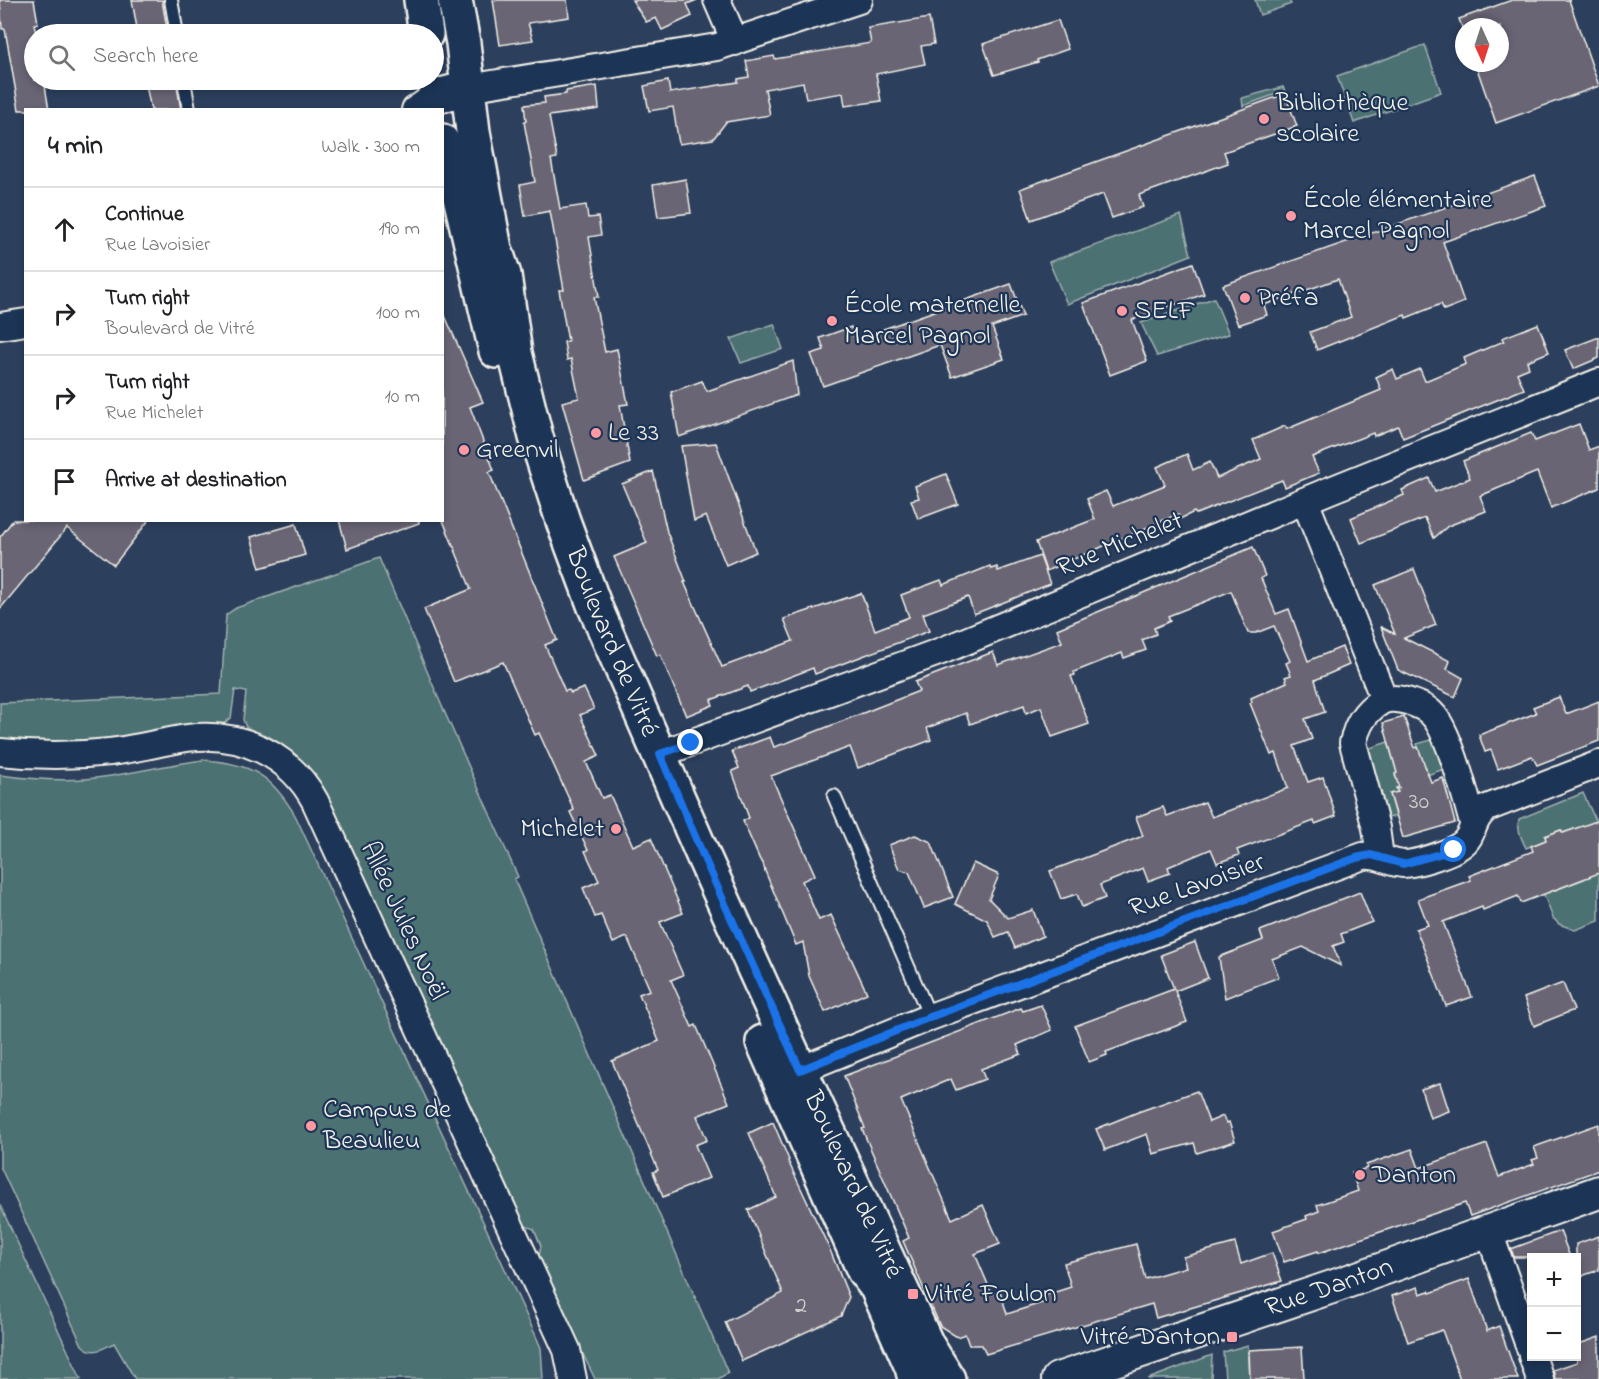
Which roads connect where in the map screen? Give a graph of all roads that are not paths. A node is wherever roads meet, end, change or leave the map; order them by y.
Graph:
1 (171, 0) edge
2 (421, 0) edge
3 (455, 0) edge
4 (717, 0) edge
5 (859, 0) edge
6 (175, 24) edge
7 (425, 24) edge
8 (735, 42) junction
9 (468, 88) junction
10 (186, 90) edge
11 (430, 99) edge
12 (189, 108) edge
13 (444, 147) edge
14 (24, 322) edge
15 (0, 326) edge
16 (1599, 382) edge
17 (1305, 501) junction
18 (1384, 699) junction
19 (0, 752) edge
20 (660, 754) junction
21 (1599, 764) edge
22 (834, 796) dead end
23 (1473, 823) junction
24 (1380, 857) junction
25 (930, 1017) junction
26 (800, 1070) junction
27 (1599, 1192) edge
28 (1489, 1232) junction
29 (1527, 1341) edge
30 (1534, 1361) edge
31 (573, 1379) edge
32 (915, 1379) edge
33 (948, 1379) edge
34 (1058, 1379) edge
35 (1540, 1379) edge

1 - 6 lane
2 - 7 main road
3 - 9 main road, Boulevard de Vitré
4 - 8 street
5 - 8 street
8 - 9 street
9 - 11 main road
9 - 20 main road, Boulevard de Vitré
10 - 12 lane
13 - 32 main road, Boulevard de Vitré
14 - 15 street
16 - 17 street, Rue Michelet
17 - 18 street
17 - 20 street, Rue Michelet
18 - 23 street
18 - 24 street
19 - 31 street, Allée Jules Noël
20 - 26 main road, Boulevard de Vitré
21 - 23 street, Rue Lavoisier
22 - 25 lane
23 - 24 street, Rue Lavoisier
24 - 25 street, Rue Lavoisier
25 - 26 street, Rue Lavoisier
26 - 33 main road, Boulevard de Vitré
27 - 28 street, Rue Danton
28 - 29 street
28 - 34 street, Rue Danton
30 - 35 street

